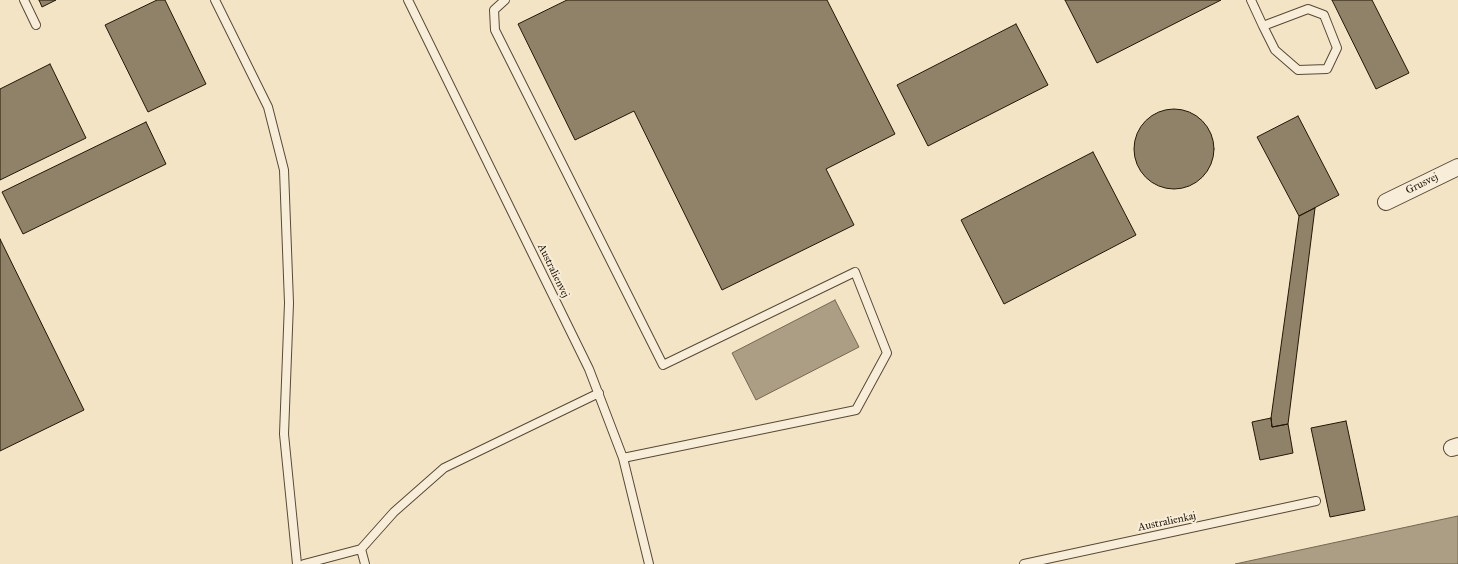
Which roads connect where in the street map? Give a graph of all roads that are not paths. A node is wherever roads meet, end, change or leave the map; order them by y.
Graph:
1 (24, 0) edge
2 (215, 0) edge
3 (408, 0) edge
4 (505, 0) edge
5 (1251, 0) edge
6 (36, 25) dead end
7 (1263, 26) junction
8 (1458, 167) edge
9 (1386, 202) dead end
10 (598, 393) junction
11 (623, 458) junction
12 (1316, 501) dead end
13 (361, 549) junction
14 (297, 564) edge
15 (304, 564) edge
16 (365, 564) edge
17 (649, 564) edge
18 (1024, 564) edge

1 - 6 lane
2 - 14 lane
3 - 10 lane, Australienvej
4 - 11 lane
5 - 7 lane
7 - 7 lane
8 - 9 street, Grusvej
10 - 11 lane, Australienvej
10 - 13 lane
11 - 17 lane, Australienvej
12 - 18 lane, Australienkaj
13 - 15 lane
13 - 16 lane

